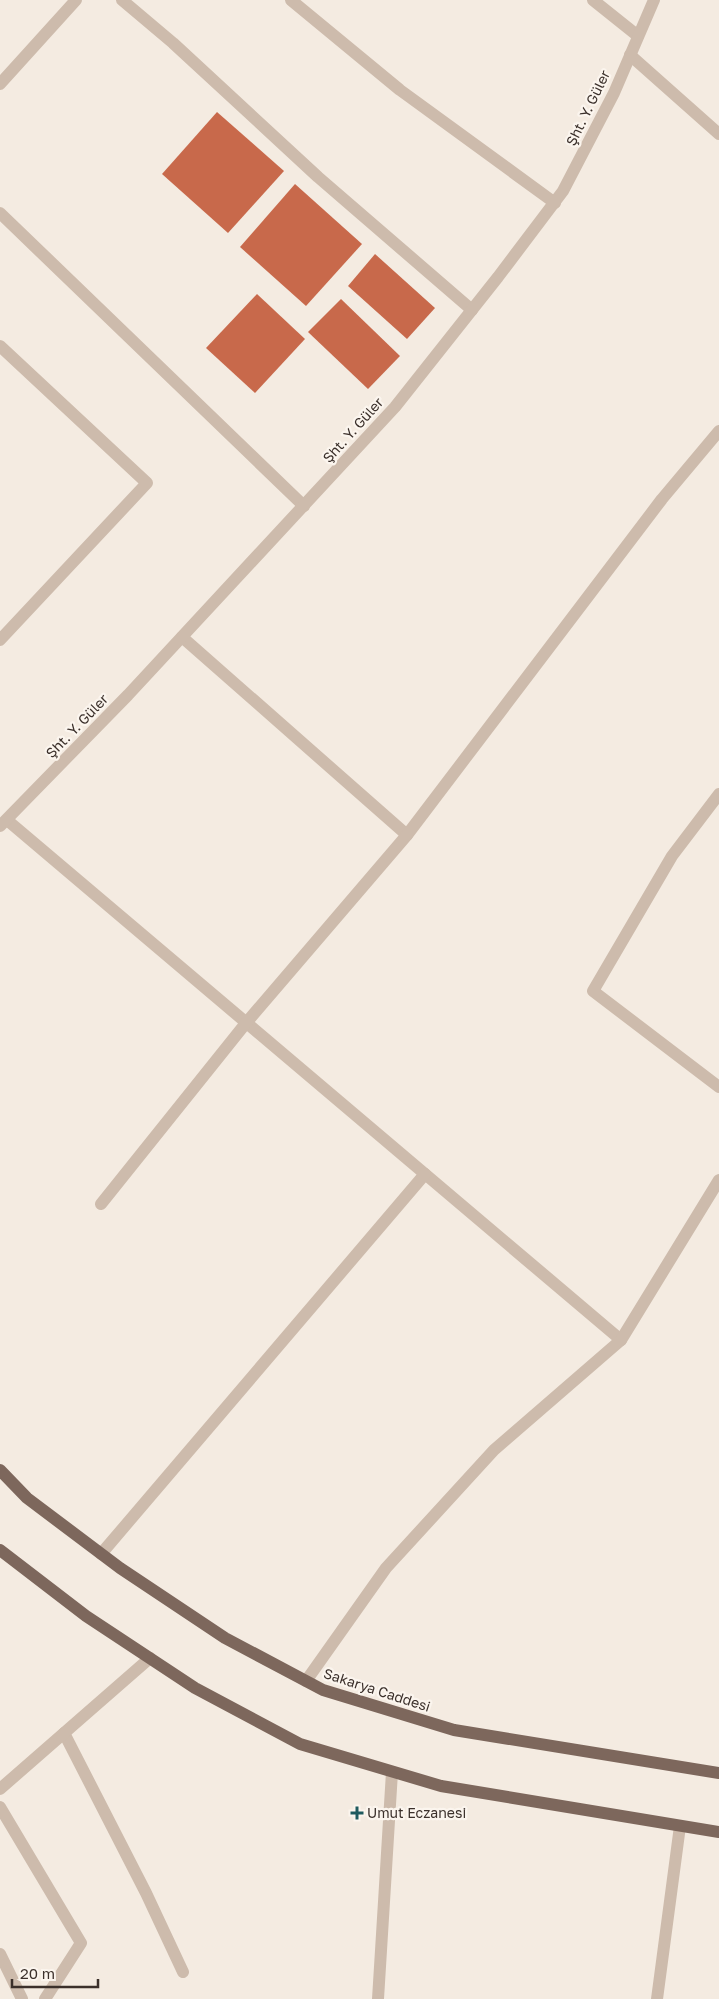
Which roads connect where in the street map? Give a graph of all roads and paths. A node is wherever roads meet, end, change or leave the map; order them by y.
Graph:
1 (76, 0) edge
2 (122, 0) edge
3 (290, 0) edge
4 (594, 0) edge
5 (654, 0) edge
6 (638, 36) junction
7 (630, 55) junction
8 (0, 84) edge
9 (719, 134) edge
10 (555, 202) junction
11 (0, 213) edge
12 (472, 310) junction
13 (0, 346) edge
14 (719, 431) edge
15 (304, 506) junction
16 (182, 637) junction
17 (0, 640) edge
18 (719, 794) edge
19 (3, 823) edge
20 (407, 835) junction
21 (246, 1023) junction
22 (719, 1087) edge
23 (425, 1174) junction
24 (719, 1180) edge
25 (101, 1204) dead end
26 (621, 1340) junction
27 (0, 1470) edge
28 (0, 1550) edge
29 (101, 1554) junction
30 (150, 1658) junction
31 (306, 1681) junction
32 (64, 1733) junction
33 (392, 1772) junction
34 (719, 1773) edge
35 (0, 1789) edge
36 (0, 1807) edge
37 (680, 1826) junction
38 (719, 1832) edge
39 (0, 1954) edge
40 (183, 1972) dead end
41 (22, 1999) edge
42 (45, 1999) edge
43 (378, 1999) edge
44 (657, 1999) edge

1 - 8 street
2 - 12 street
3 - 10 street
4 - 6 street
5 - 6 street, Şht. Y. Güler
6 - 7 street, Şht. Y. Güler
7 - 9 street
7 - 10 street, Şht. Y. Güler
10 - 12 street, Şht. Y. Güler
11 - 15 street
12 - 15 street, Şht. Y. Güler
13 - 17 street
14 - 20 street
15 - 16 street, Şht. Y. Güler
16 - 19 street, Şht. Y. Güler
16 - 20 street
18 - 22 street
19 - 21 street
20 - 21 street
21 - 23 street
21 - 25 street
23 - 26 street
23 - 29 street
24 - 26 street
26 - 31 street
27 - 29 main road, Sakarya Caddesi
28 - 30 main road
29 - 31 main road, Sakarya Caddesi
30 - 32 street
30 - 33 main road
31 - 34 main road, Sakarya Caddesi
32 - 35 street
32 - 40 street
33 - 37 main road
33 - 43 street
36 - 42 street
37 - 38 main road
37 - 44 street
39 - 41 street

